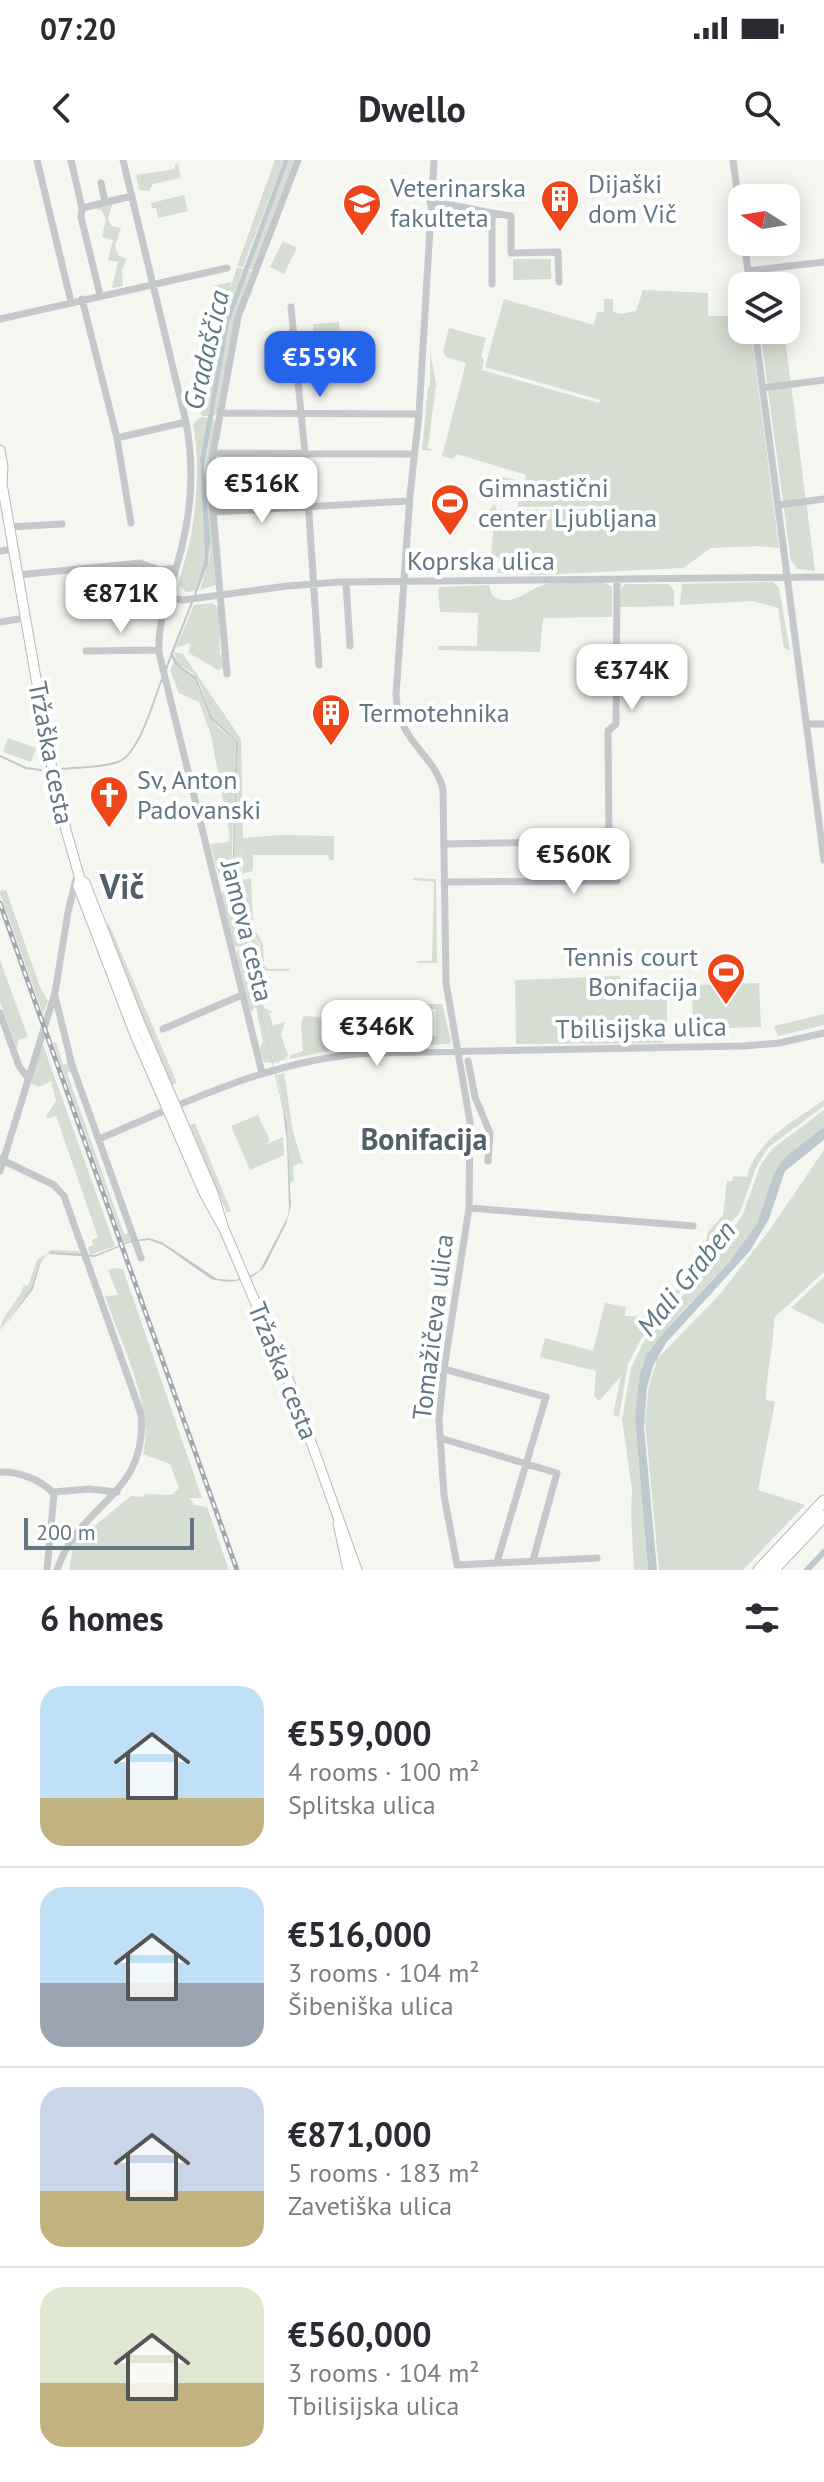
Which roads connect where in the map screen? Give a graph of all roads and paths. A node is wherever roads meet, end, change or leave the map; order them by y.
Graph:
1 (37, 160) edge
2 (71, 160) edge
3 (123, 160) edge
4 (298, 160) edge
5 (434, 160) edge
6 (733, 160) edge
7 (101, 183) dead end
8 (736, 184) edge
9 (132, 196) junction
10 (105, 202) junction
11 (430, 202) junction
12 (82, 208) junction
13 (492, 214) junction
14 (746, 256) edge
15 (824, 262) edge
16 (227, 268) dead end
17 (748, 271) joint
18 (559, 282) dead end
19 (153, 284) junction
20 (492, 284) dead end
21 (100, 295) junction
22 (82, 299) junction
23 (71, 302) junction
24 (291, 307) dead end
25 (0, 319) edge
26 (757, 344) edge
27 (824, 380) edge
28 (763, 388) junction
29 (220, 413) junction
30 (301, 414) junction
31 (419, 414) junction
32 (186, 422) junction
33 (117, 438) junction
34 (0, 450) edge
35 (213, 453) junction
36 (305, 454) junction
37 (414, 454) junction
38 (1, 482) edge
39 (824, 499) edge
40 (409, 501) junction
41 (778, 505) junction
42 (309, 506) junction
43 (214, 512) junction
44 (131, 523) dead end
45 (62, 524) dead end
46 (9, 527) junction
47 (13, 549) junction
48 (0, 551) edge
49 (176, 568) junction
50 (18, 575) junction
51 (824, 577) edge
52 (788, 578) junction
53 (617, 580) junction
54 (403, 581) junction
55 (346, 582) junction
56 (314, 584) junction
57 (221, 595) junction
58 (168, 598) junction
59 (25, 618) junction
60 (0, 622) edge
61 (350, 646) dead end
62 (159, 650) junction
63 (86, 651) dead end
64 (319, 665) dead end
65 (227, 674) dead end
66 (806, 724) junction
67 (824, 724) edge
68 (609, 841) junction
69 (444, 844) junction
70 (824, 860) edge
71 (79, 876) junction
72 (444, 882) junction
73 (84, 912) junction
74 (68, 922) junction
75 (55, 993) junction
76 (242, 995) junction
77 (0, 1013) edge
78 (163, 1029) dead end
79 (824, 1033) edge
80 (458, 1051) junction
81 (468, 1061) dead end
82 (262, 1073) junction
83 (27, 1077) junction
84 (472, 1098) junction
85 (172, 1108) junction
86 (99, 1139) junction
87 (2, 1160) edge
88 (488, 1161) dead end
89 (0, 1171) edge
90 (469, 1208) junction
91 (693, 1226) dead end
92 (141, 1258) dead end
93 (444, 1369) junction
94 (440, 1438) junction
95 (526, 1465) junction
96 (0, 1472) edge
97 (53, 1492) junction
98 (117, 1492) junction
99 (824, 1501) edge
100 (337, 1516) junction
101 (824, 1516) edge
102 (597, 1558) dead end
103 (533, 1560) junction
104 (497, 1562) junction
105 (47, 1570) edge
106 (57, 1570) edge
107 (348, 1570) edge
108 (357, 1570) edge
109 (759, 1570) edge
110 (773, 1570) edge

1 - 23 street
2 - 12 street
3 - 9 street, Jamova cesta
4 - 29 street
5 - 11 street
6 - 8 street
7 - 10 street
9 - 10 street
9 - 19 street, Jamova cesta
10 - 12 street
11 - 13 street
11 - 31 street
12 - 21 street
13 - 18 street
13 - 20 street
14 - 17 street
15 - 17 street
16 - 19 street
19 - 21 street
19 - 32 street, Jamova cesta
21 - 22 street
22 - 23 street
22 - 33 street
23 - 25 street
24 - 30 street
26 - 28 street
27 - 28 street
28 - 41 street
29 - 30 street
29 - 35 street
30 - 31 street
30 - 36 street
31 - 37 street
32 - 33 street
32 - 49 street, Jamova cesta
33 - 44 street
34 - 38 main road, Tržaška cesta
35 - 36 street
35 - 43 street
36 - 37 street
36 - 42 street
37 - 40 street
38 - 46 main road, Tržaška cesta
39 - 41 street
40 - 42 street
40 - 54 street
41 - 52 street
42 - 43 street
42 - 56 street
43 - 57 street
45 - 46 street
46 - 47 main road, Tržaška cesta
47 - 48 street
47 - 50 main road, Tržaška cesta
49 - 50 street
49 - 58 street, Jamova cesta
50 - 59 main road, Tržaška cesta
51 - 52 street, Koprska ulica
52 - 53 street, Koprska ulica
52 - 66 street
53 - 54 street, Koprska ulica
53 - 68 street
54 - 55 street, Koprska ulica
54 - 69 street
55 - 56 street, Koprska ulica
55 - 61 street
56 - 57 street, Koprska ulica
56 - 64 street
57 - 58 street, Koprska ulica
57 - 65 street
58 - 62 street, Jamova cesta
59 - 60 street
59 - 71 main road, Tržaška cesta
62 - 63 street
62 - 76 street, Jamova cesta
66 - 67 street
66 - 70 street
68 - 69 street
68 - 72 street
69 - 72 street
71 - 73 main road, Tržaška cesta
71 - 74 street
72 - 80 street
73 - 74 street
73 - 85 main road, Tržaška cesta
74 - 75 street
75 - 83 street
75 - 86 street
76 - 78 street
76 - 82 street, Jamova cesta
77 - 83 street
79 - 80 street, Tbilisijska ulica
80 - 82 street, Tbilisijska ulica
80 - 84 street, Tomažičeva ulica
81 - 84 street
82 - 85 street, Tbilisijska ulica
83 - 87 street
84 - 88 street
84 - 90 street, Tomažičeva ulica
85 - 86 street, Tbilisijska ulica
85 - 100 main road, Tržaška cesta
86 - 92 street
87 - 89 street
87 - 98 street
90 - 91 street
90 - 93 street, Tomažičeva ulica
93 - 94 street, Tomažičeva ulica
93 - 95 street
94 - 95 street
94 - 104 street, Tomažičeva ulica
95 - 103 street
95 - 104 street
96 - 97 street
97 - 98 street
97 - 105 street
98 - 106 street
99 - 109 highway
100 - 107 main road, Tržaška cesta
100 - 108 main road, Tržaška cesta
101 - 110 highway
102 - 103 street, Tomažičeva ulica
103 - 104 street, Tomažičeva ulica

